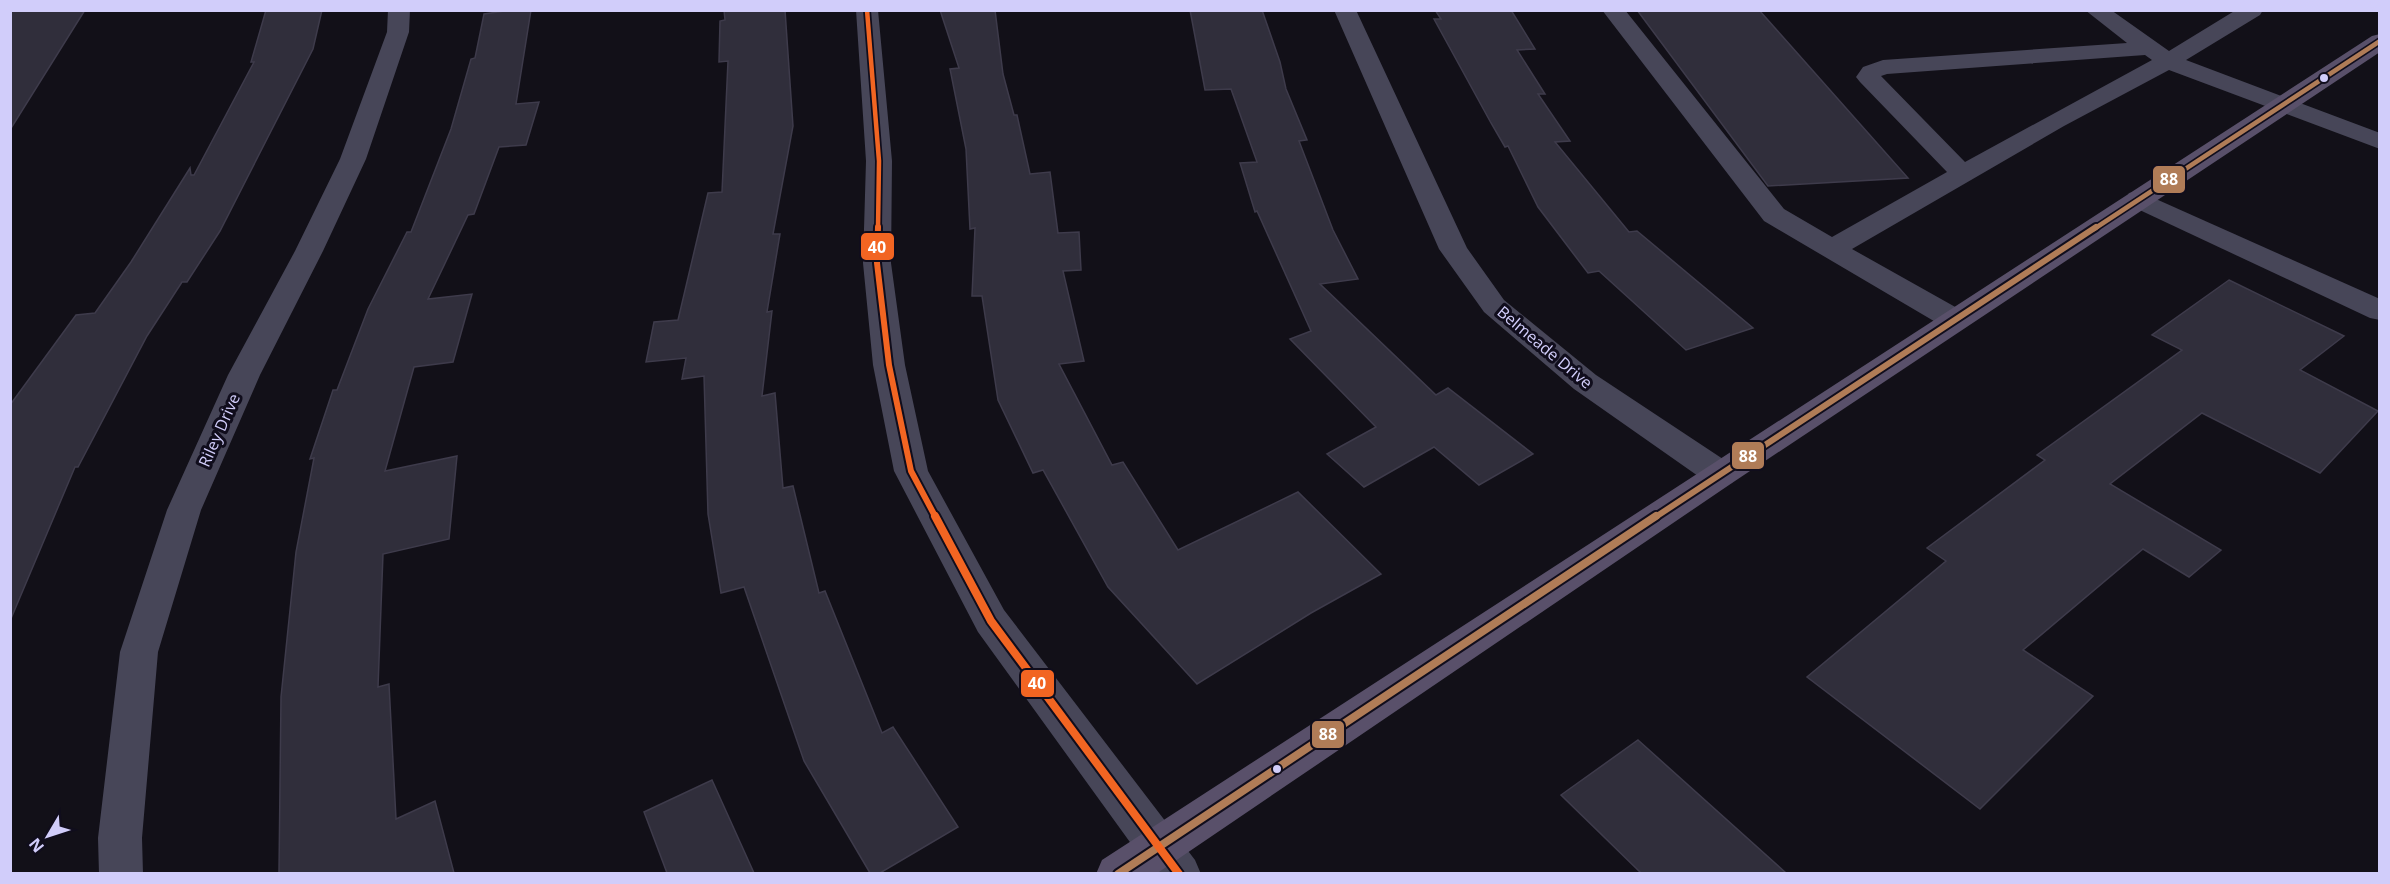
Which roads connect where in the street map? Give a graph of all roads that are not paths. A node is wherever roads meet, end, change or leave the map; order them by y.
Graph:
1 (399, 10) edge
2 (867, 10) edge
3 (1346, 10) edge
4 (1613, 10) edge
5 (2096, 10) edge
6 (2252, 10) edge
7 (2379, 41) edge
8 (2158, 54) junction
9 (2282, 105) junction
10 (2379, 142) edge
11 (1964, 175) junction
12 (2138, 199) junction
13 (1832, 249) junction
14 (2379, 311) edge
15 (1955, 320) junction
16 (1720, 474) junction
17 (1158, 847) junction
18 (121, 873) edge
19 (1118, 873) edge
20 (1179, 873) edge

1 - 18 street, Riley Drive
2 - 17 street
3 - 16 street, Belmeade Drive
4 - 13 street
5 - 8 street
6 - 8 street
7 - 9 main road
8 - 9 street
8 - 11 street
8 - 11 street
9 - 10 street
9 - 12 main road
11 - 13 street
12 - 14 street
12 - 15 main road
13 - 15 street
15 - 16 main road
16 - 17 main road
17 - 19 main road
17 - 20 street

